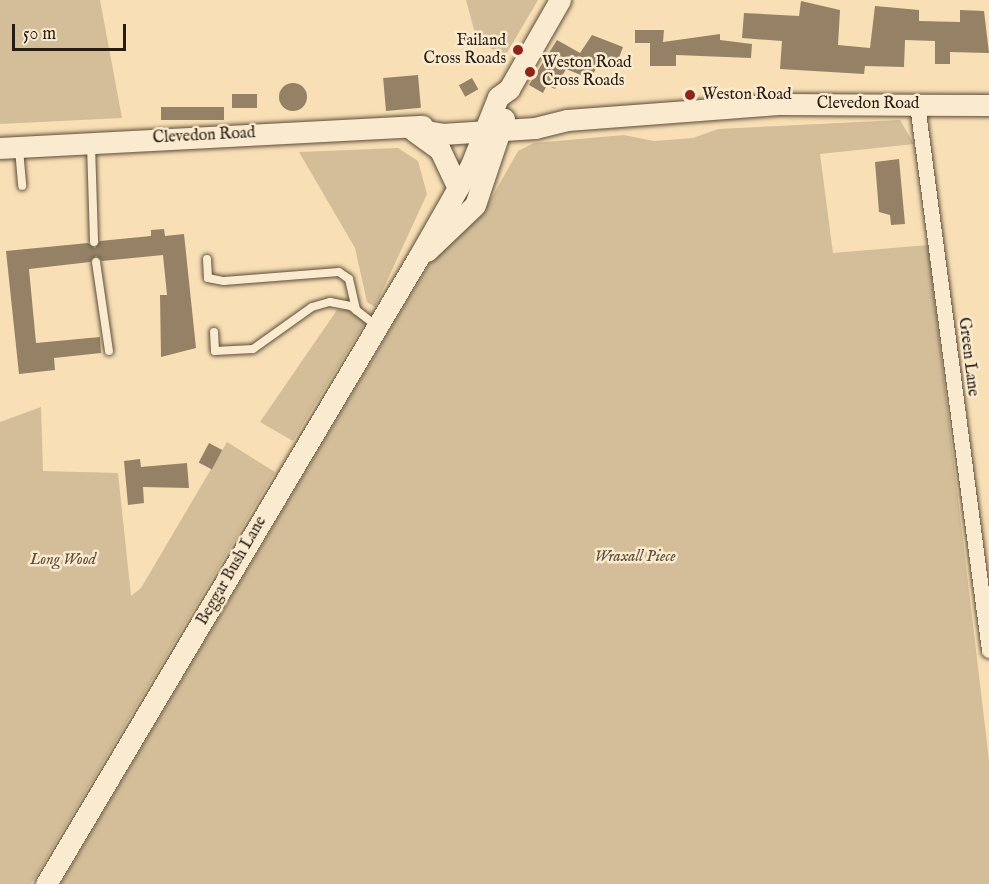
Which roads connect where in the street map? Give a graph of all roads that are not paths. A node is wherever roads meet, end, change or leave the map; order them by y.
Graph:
1 (561, 0) edge
2 (917, 104) junction
3 (989, 105) edge
4 (496, 124) junction
5 (409, 128) junction
6 (91, 142) junction
7 (9, 147) edge
8 (22, 186) dead end
9 (458, 188) junction
10 (94, 242) dead end
11 (418, 258) junction
12 (207, 259) dead end
13 (96, 262) dead end
14 (357, 311) junction
15 (376, 326) junction
16 (214, 332) dead end
17 (109, 351) dead end
18 (989, 650) edge
19 (46, 884) edge

1 - 4 main road
2 - 3 main road, Clevedon Road
2 - 4 main road, Clevedon Road
2 - 18 street, Green Lane
4 - 5 main road, Clevedon Road
4 - 9 main road, Beggar Bush Lane
4 - 11 main road, Beggar Bush Lane
5 - 6 main road, Clevedon Road
5 - 9 main road
6 - 7 main road, Clevedon Road
6 - 10 lane
7 - 8 lane
9 - 11 main road, Beggar Bush Lane
11 - 15 main road, Beggar Bush Lane
12 - 14 lane
13 - 17 lane
14 - 15 lane
14 - 16 lane
15 - 19 main road, Beggar Bush Lane

